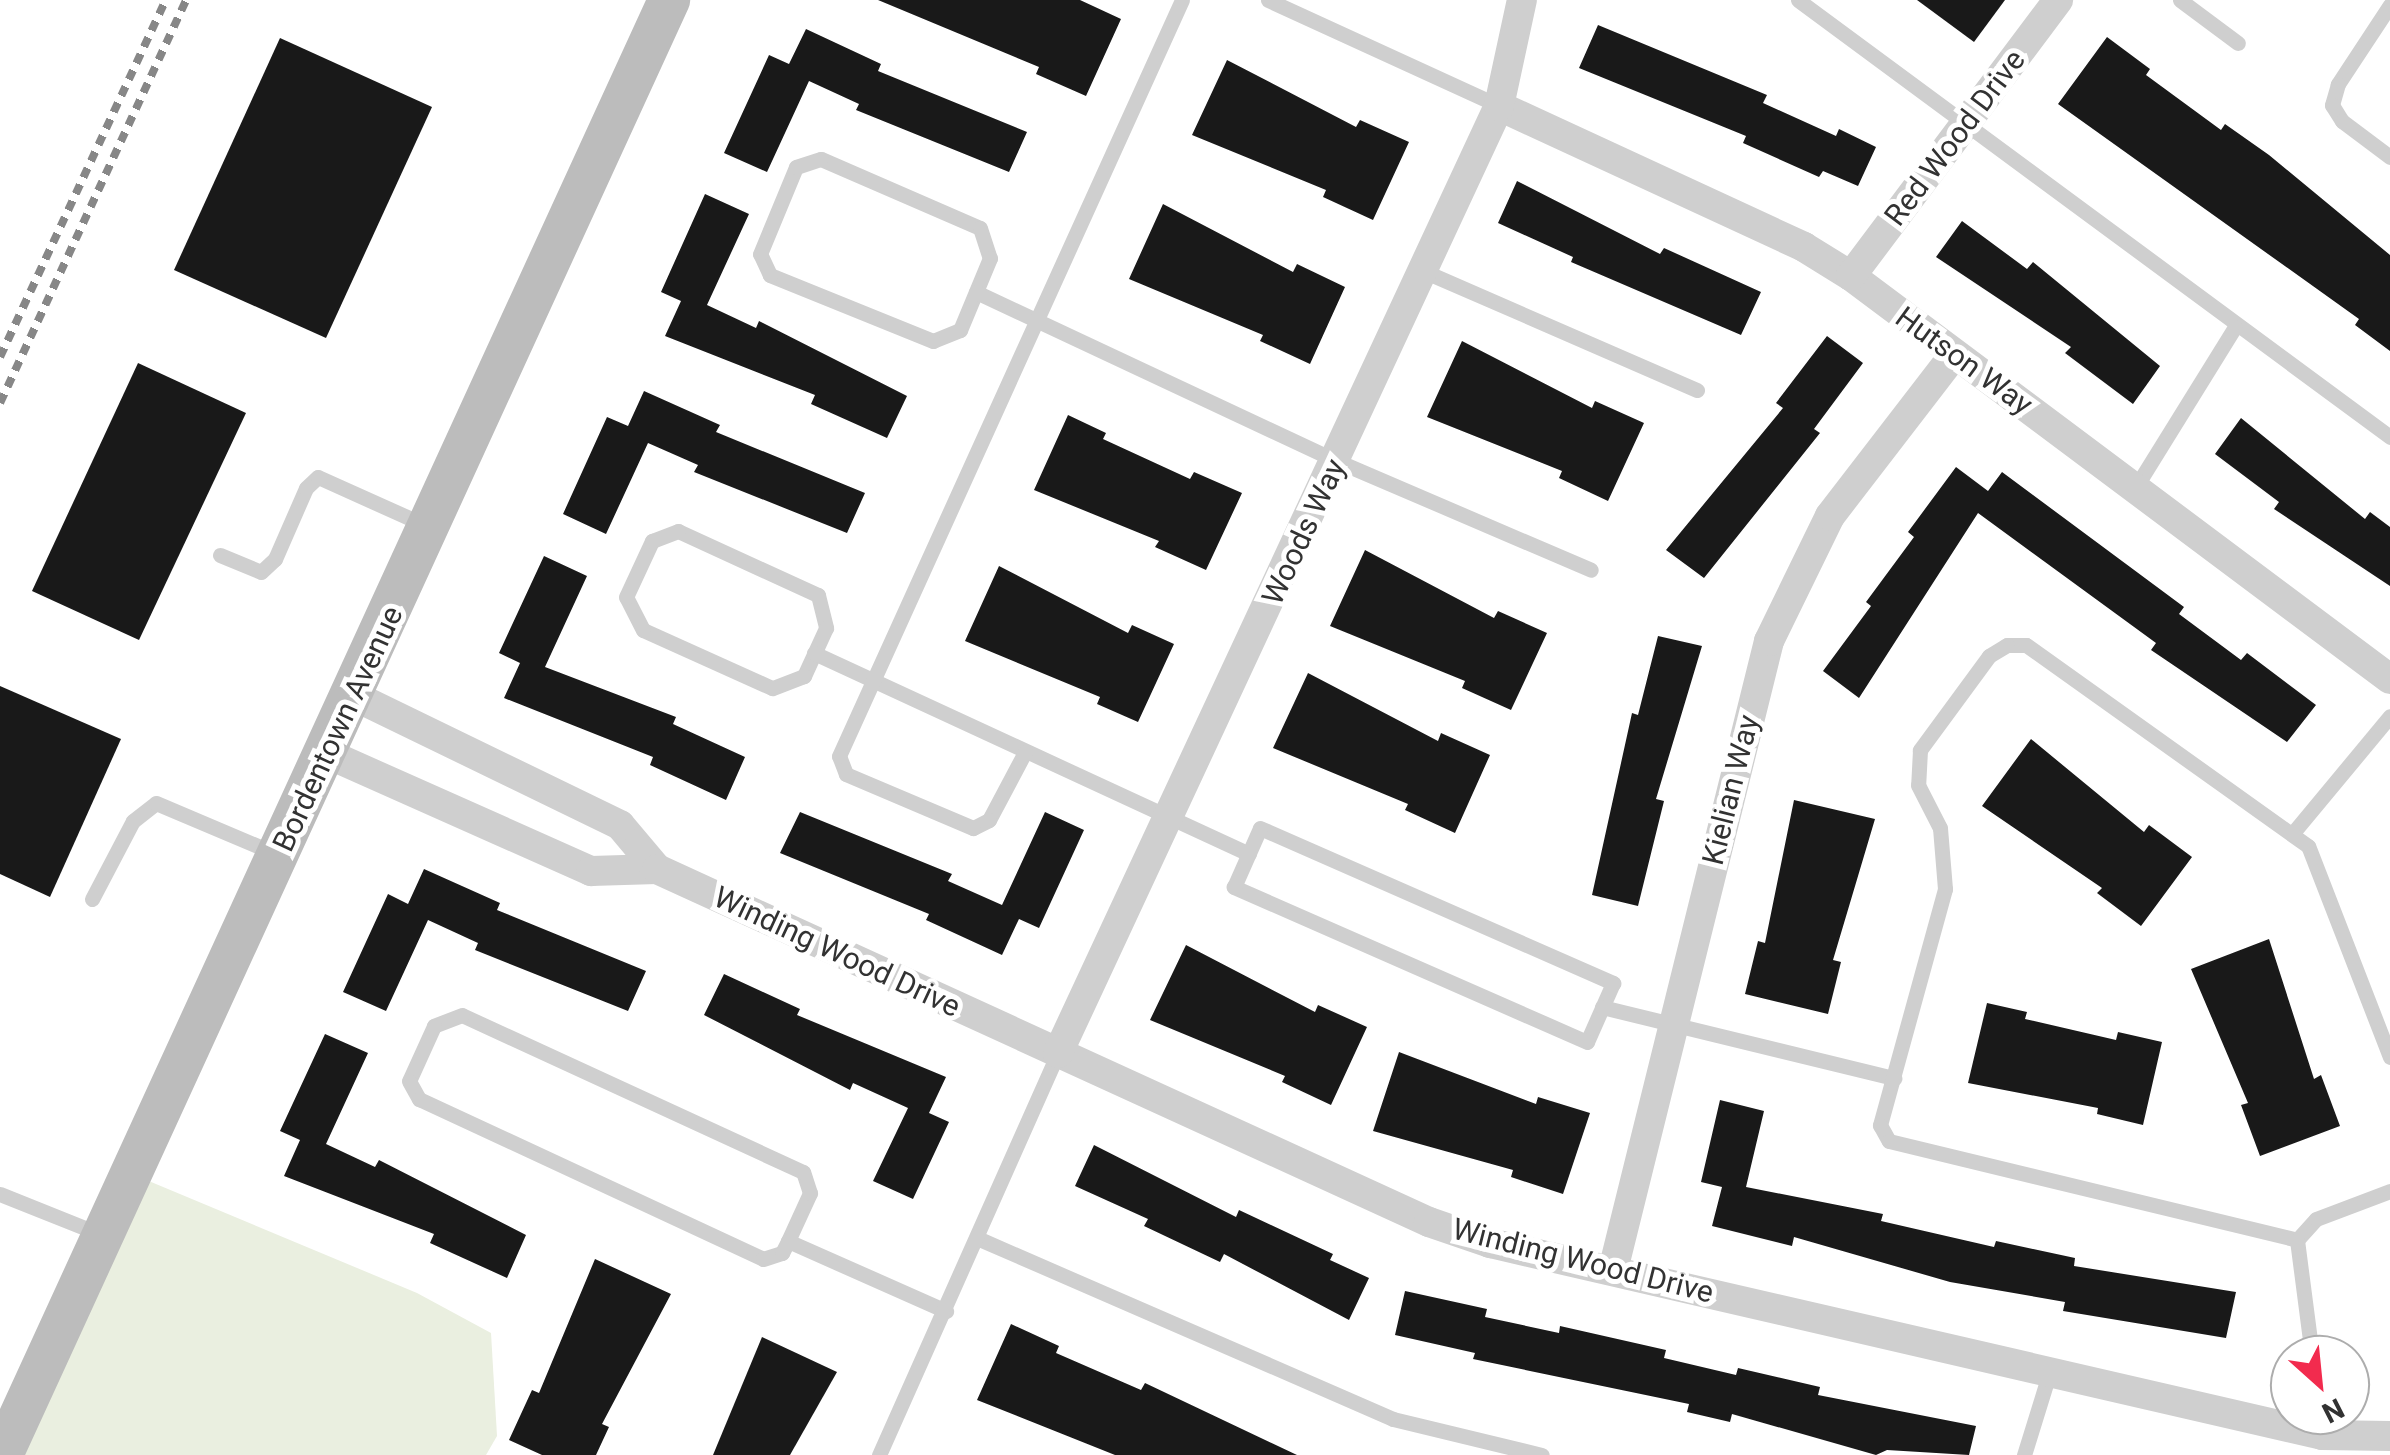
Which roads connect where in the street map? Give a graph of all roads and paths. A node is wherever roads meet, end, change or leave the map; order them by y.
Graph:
1 (668, 0) edge
2 (1182, 0) edge
3 (1268, 0) edge
4 (1522, 0) edge
5 (1798, 0) edge
6 (2058, 0) edge
7 (2180, 0) edge
8 (2390, 5) edge
9 (2238, 43) dead end
10 (1499, 106) junction
11 (1964, 124) junction
12 (2390, 156) edge
13 (1421, 270) junction
14 (1851, 276) junction
15 (976, 292) junction
16 (1039, 322) junction
17 (2235, 326) junction
18 (1953, 356) junction
19 (1698, 390) dead end
20 (2390, 437) edge
21 (1337, 461) junction
22 (2137, 485) junction
23 (431, 527) junction
24 (220, 555) dead end
25 (1591, 570) dead end
26 (814, 653) junction
27 (2390, 679) edge
28 (871, 680) junction
29 (354, 696) junction
30 (2390, 716) edge
31 (1025, 752) junction
32 (328, 754) junction
33 (1172, 818) junction
34 (2292, 834) junction
35 (1249, 854) junction
36 (280, 855) junction
37 (657, 869) junction
38 (92, 898) dead end
39 (1602, 1008) junction
40 (1678, 1025) junction
41 (1058, 1054) junction
42 (2390, 1057) edge
43 (1894, 1078) junction
44 (2390, 1191) edge
45 (0, 1194) edge
46 (104, 1236) junction
47 (977, 1238) junction
48 (2297, 1240) junction
49 (788, 1241) junction
50 (1612, 1270) junction
51 (946, 1311) junction
52 (2309, 1335) edge
53 (2049, 1374) junction
54 (2270, 1415) edge
55 (2, 1455) edge
56 (879, 1455) edge
57 (1542, 1455) edge
58 (2024, 1455) edge

1 - 23 main road, Bordentown Avenue
2 - 16 lane
3 - 10 lane
4 - 10 street, Woods Way
5 - 11 lane
6 - 11 street, Red Wood Drive
7 - 9 lane
8 - 12 lane
10 - 13 street, Woods Way
10 - 14 street, Hutson Way
11 - 14 street, Red Wood Drive
11 - 17 lane
13 - 19 lane
13 - 21 street, Woods Way
14 - 18 street, Hutson Way
15 - 15 lane
15 - 16 lane
16 - 21 lane
16 - 28 lane
17 - 20 lane
17 - 22 lane
18 - 22 street, Hutson Way
18 - 40 street, Kielian Way
21 - 25 lane
21 - 33 street, Woods Way
22 - 27 street, Hutson Way
23 - 24 lane
23 - 29 main road, Bordentown Avenue
26 - 26 lane
26 - 28 lane
28 - 31 lane
28 - 31 lane
29 - 32 main road, Bordentown Avenue
29 - 37 street, Winding Wood Drive
30 - 34 lane
31 - 33 lane
32 - 36 main road, Bordentown Avenue
32 - 37 street, Winding Wood Drive
33 - 35 lane
33 - 41 street, Woods Way
34 - 42 lane
34 - 43 lane
35 - 39 lane
35 - 39 lane
36 - 38 lane
36 - 46 main road, Bordentown Avenue
37 - 41 street, Winding Wood Drive
39 - 40 lane
40 - 43 lane
40 - 50 street, Kielian Way
41 - 47 lane
41 - 50 street, Winding Wood Drive
43 - 48 lane
44 - 48 lane
45 - 46 lane
46 - 55 main road, Bordentown Avenue
47 - 51 lane
47 - 57 lane
48 - 52 lane
49 - 49 lane
49 - 51 lane
50 - 53 street, Winding Wood Drive
51 - 56 lane
53 - 54 street, Winding Wood Drive
53 - 58 lane

